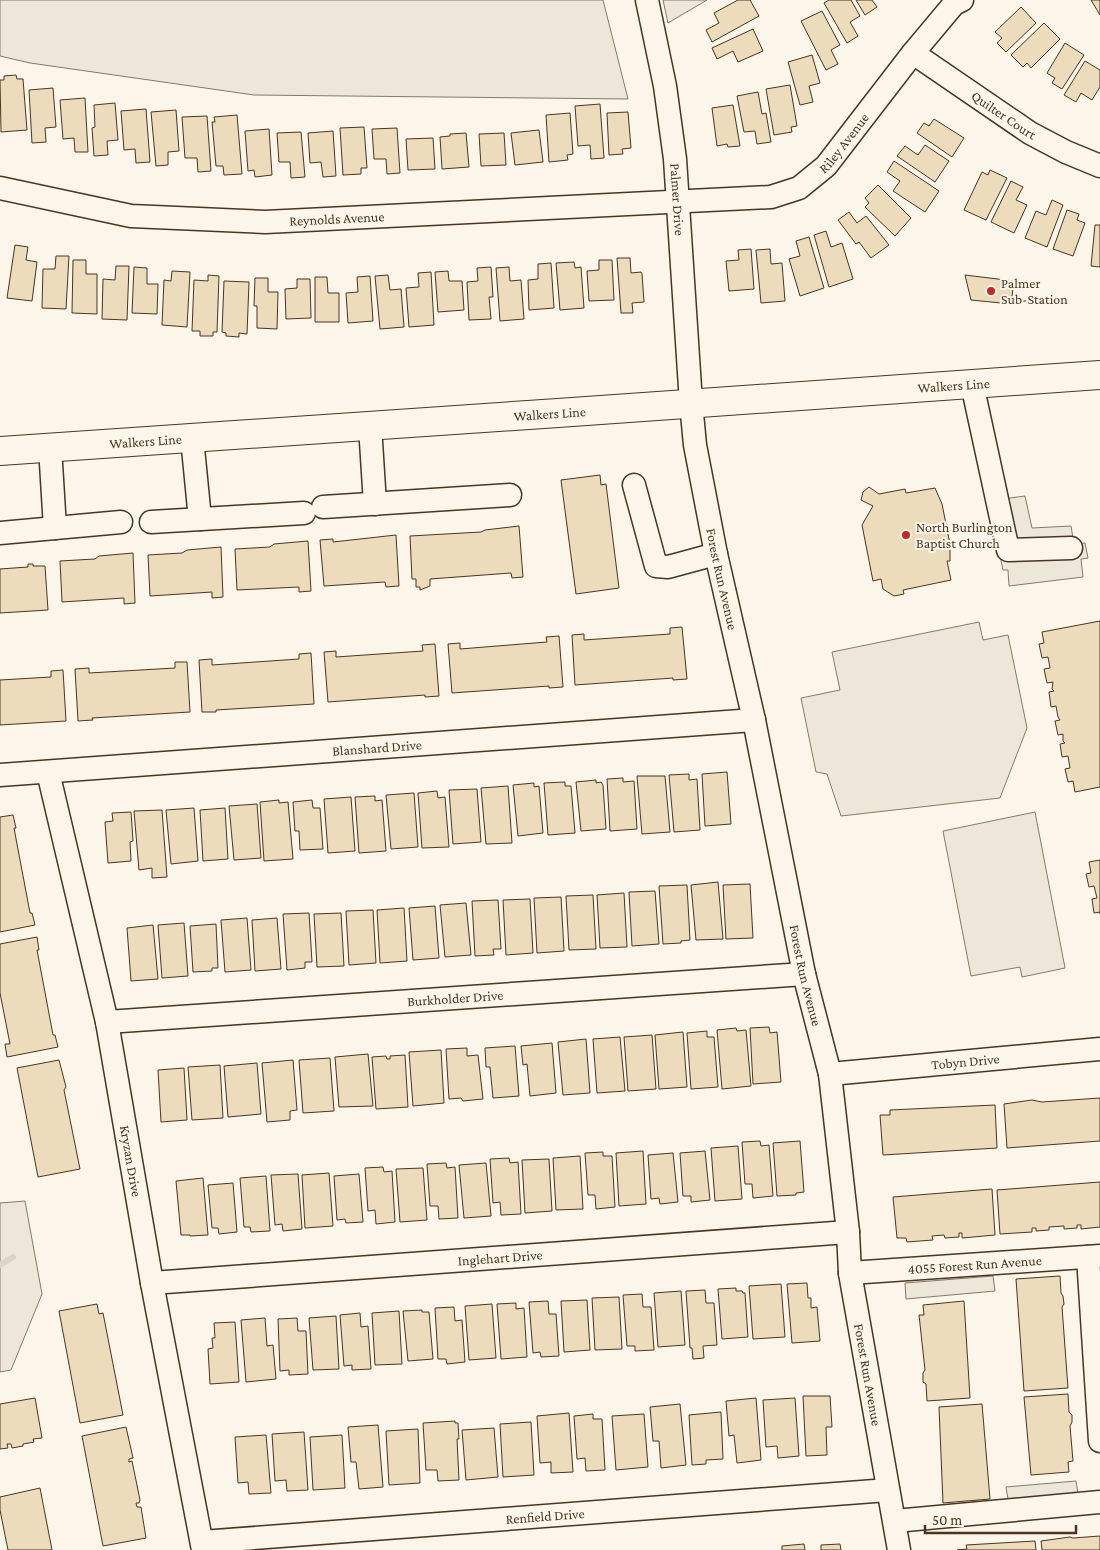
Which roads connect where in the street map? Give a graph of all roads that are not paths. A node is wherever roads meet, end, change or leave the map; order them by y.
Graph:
1 (647, 0) edge
2 (962, 0) edge
3 (913, 53) junction
4 (1100, 166) edge
5 (0, 188) edge
6 (677, 203) junction
7 (1100, 375) edge
8 (972, 384) junction
9 (691, 403) junction
10 (370, 426) junction
11 (192, 438) junction
12 (50, 447) junction
13 (0, 450) edge
14 (634, 485) dead end
15 (510, 495) dead end
16 (375, 504) junction
17 (200, 519) junction
18 (121, 522) dead end
19 (151, 522) dead end
20 (55, 528) junction
21 (0, 533) edge
22 (1071, 548) dead end
23 (716, 554) junction
24 (754, 720) junction
25 (48, 772) junction
26 (0, 775) edge
27 (804, 974) junction
28 (107, 1022) junction
29 (1100, 1049) edge
30 (830, 1074) junction
31 (848, 1232) junction
32 (1094, 1256) edge
33 (850, 1273) junction
34 (152, 1283) junction
35 (1100, 1441) edge
36 (888, 1490) junction
37 (1100, 1502) edge
38 (894, 1521) junction
39 (203, 1546) edge
40 (898, 1550) edge

1 - 6 street, Palmer Drive
2 - 3 street, Riley Avenue
3 - 4 street, Quilter Court
3 - 6 street, Riley Avenue
5 - 6 street, Reynolds Avenue
6 - 9 street, Palmer Drive
7 - 8 main road, Walkers Line
8 - 9 main road, Walkers Line
8 - 22 street
9 - 10 main road, Walkers Line
9 - 23 street, Forest Run Avenue
10 - 11 main road, Walkers Line
10 - 16 street
11 - 12 main road, Walkers Line
11 - 17 street
12 - 13 main road, Walkers Line
12 - 20 street
14 - 23 street
15 - 16 street
16 - 17 street
17 - 19 street
18 - 20 street
20 - 21 street
23 - 24 street, Forest Run Avenue
24 - 25 street, Blanshard Drive
24 - 27 street, Forest Run Avenue
25 - 26 street, Blanshard Drive
25 - 28 street, Kryzan Drive
27 - 28 street, Burkholder Drive
27 - 30 street, Forest Run Avenue
28 - 34 street, Kryzan Drive
29 - 30 street, Tobyn Drive
30 - 31 street, Forest Run Avenue
31 - 33 street, Forest Run Avenue
31 - 34 street, Inglehart Drive
32 - 33 street, 4055 Forest Run Avenue
32 - 35 street
33 - 36 street, Forest Run Avenue
34 - 39 street, Kryzan Drive
36 - 38 street, Forest Run Avenue
36 - 39 street, Renfield Drive
37 - 38 street
38 - 40 street, Forest Run Avenue

